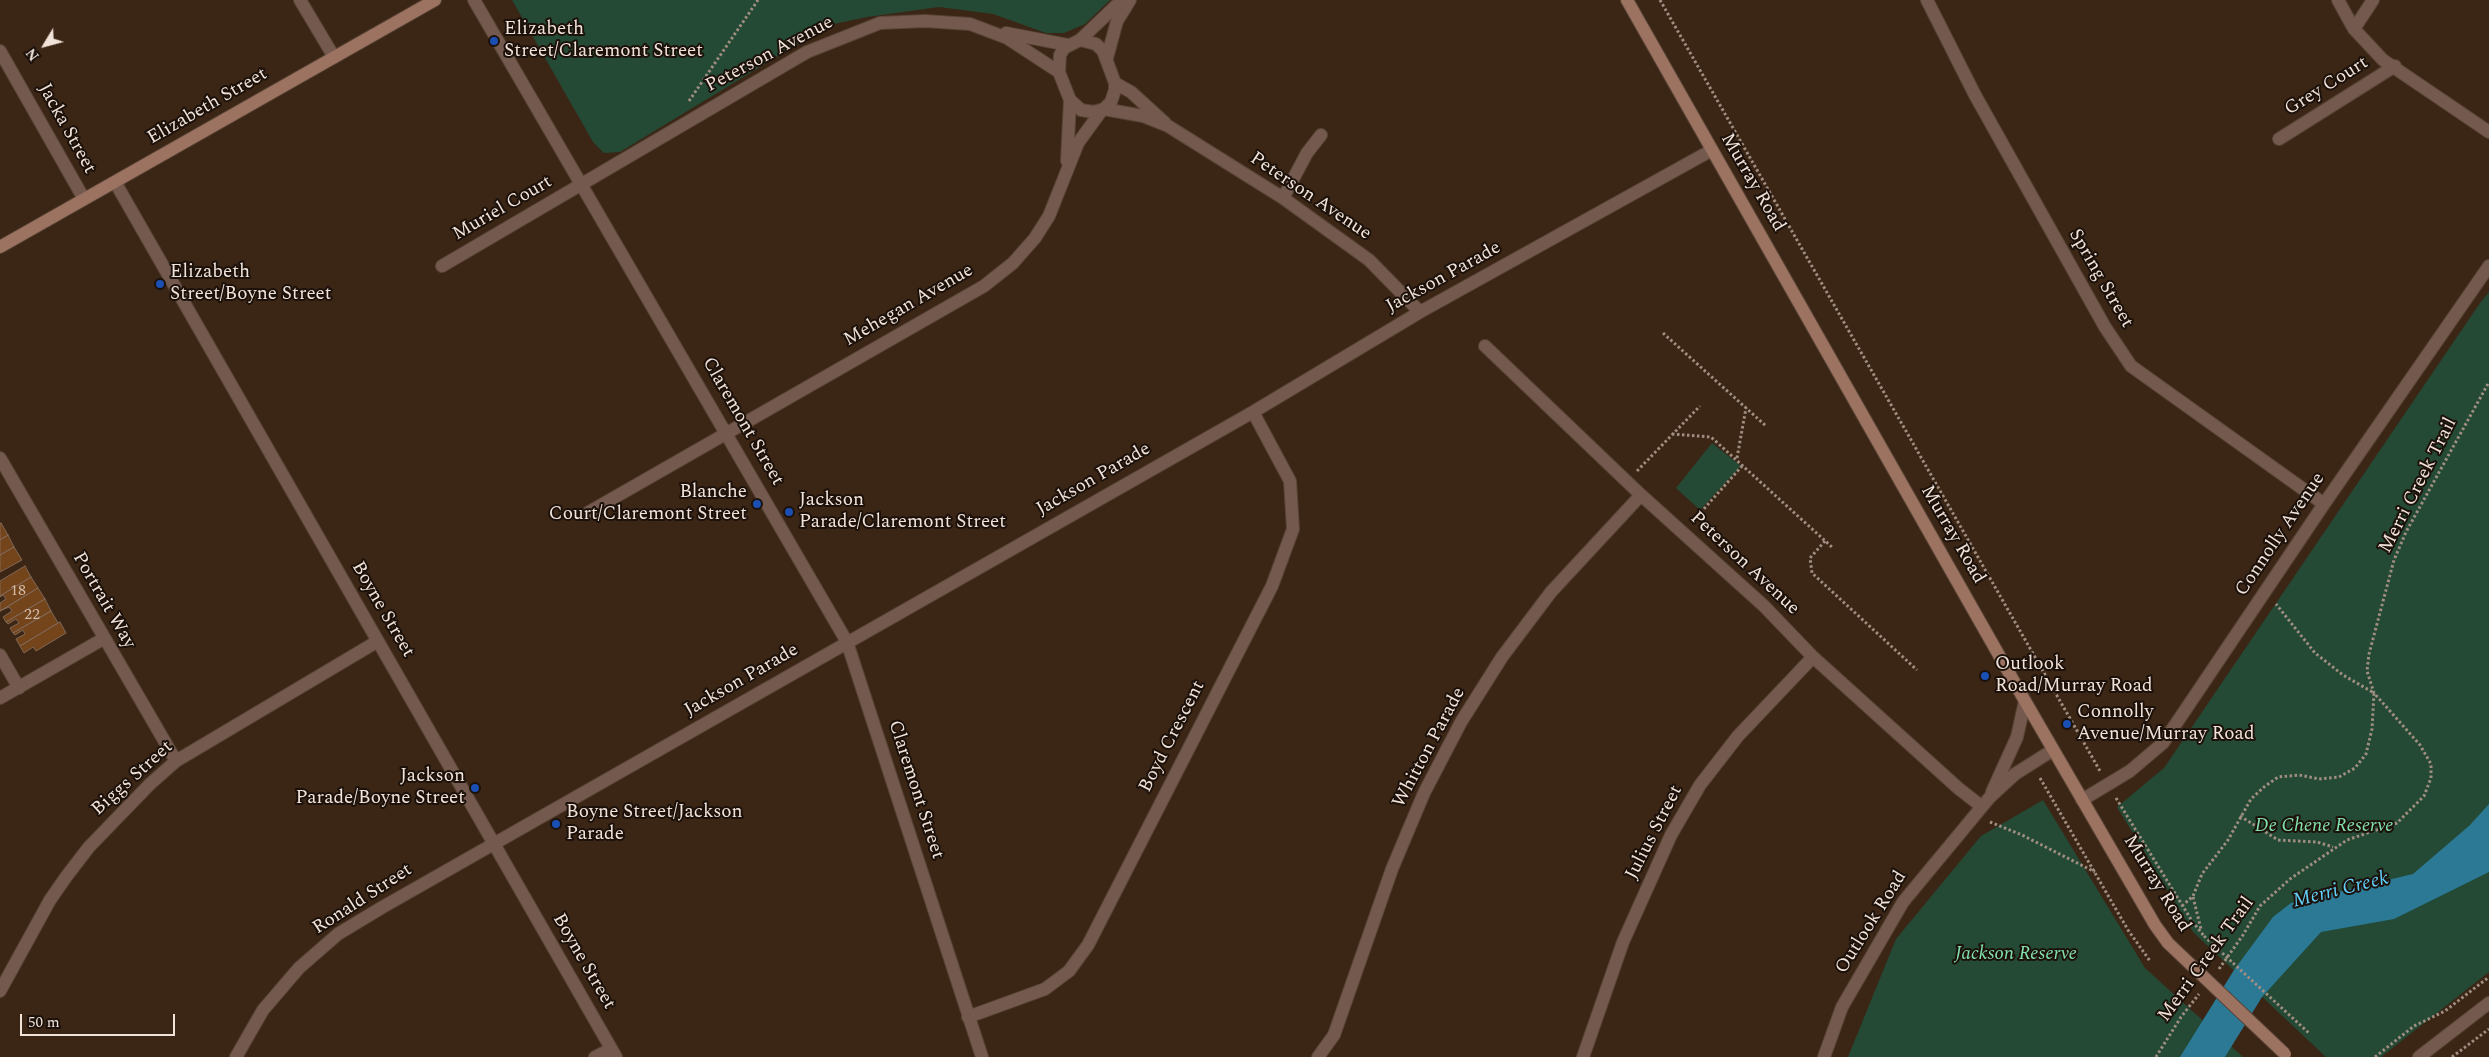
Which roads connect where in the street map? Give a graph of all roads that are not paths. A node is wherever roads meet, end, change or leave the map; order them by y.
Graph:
1 (300, 0) edge
2 (435, 0) edge
3 (474, 0) edge
4 (1122, 0) edge
5 (1130, 0) edge
6 (1627, 0) edge
7 (1927, 0) edge
8 (2338, 0) edge
9 (2373, 0) edge
10 (2354, 29) junction
11 (994, 32) junction
12 (1074, 42) junction
13 (0, 51) edge
14 (334, 57) junction
15 (1107, 58) junction
16 (2395, 66) junction
17 (1059, 72) junction
18 (1115, 83) junction
19 (1070, 100) junction
20 (1103, 109) junction
21 (1168, 126) junction
22 (2489, 132) edge
23 (1321, 136) dead end
24 (2279, 139) dead end
25 (1712, 150) junction
26 (1066, 169) junction
27 (115, 182) junction
28 (582, 185) junction
29 (1283, 198) junction
30 (84, 199) junction
31 (0, 247) edge
32 (442, 266) dead end
33 (2489, 266) edge
34 (1420, 312) junction
35 (1485, 346) dead end
36 (1253, 412) junction
37 (726, 432) junction
38 (0, 458) edge
39 (1641, 495) junction
40 (2324, 504) junction
41 (589, 512) dead end
42 (103, 639) junction
43 (378, 641) junction
44 (847, 642) junction
45 (0, 655) edge
46 (1813, 657) junction
47 (18, 688) junction
48 (0, 698) edge
49 (2025, 701) junction
50 (2052, 750) junction
51 (176, 762) junction
52 (2082, 800) junction
53 (1982, 805) junction
54 (494, 845) junction
55 (0, 991) edge
56 (2489, 1003) edge
57 (968, 1017) junction
58 (613, 1053) edge
59 (2286, 1056) edge
60 (236, 1057) edge
61 (595, 1057) edge
62 (982, 1057) edge
63 (1318, 1057) edge
64 (1583, 1057) edge
65 (1824, 1057) edge
66 (2419, 1057) edge

1 - 14 street
2 - 14 main road, Elizabeth Street
3 - 28 street, Claremont Street
4 - 12 street
5 - 15 street
6 - 25 main road, Murray Road
7 - 40 street, Spring Street
8 - 10 street
9 - 10 street
10 - 16 street
11 - 12 street, Peterson Avenue
11 - 17 street, Peterson Avenue
11 - 28 street, Peterson Avenue
12 - 15 street
12 - 17 street
13 - 30 street, Jacka Street
14 - 27 main road, Elizabeth Street
15 - 18 street
16 - 22 street
16 - 24 street, Grey Court
17 - 19 street
18 - 20 street
18 - 21 street, Peterson Avenue
19 - 20 street
19 - 26 street, Mehegan Avenue
20 - 21 street, Peterson Avenue
20 - 26 street, Mehegan Avenue
21 - 29 street, Peterson Avenue
23 - 29 street
25 - 34 street, Jackson Parade
25 - 49 main road, Murray Road
26 - 37 street, Mehegan Avenue
27 - 30 main road, Elizabeth Street
27 - 43 street, Boyne Street
28 - 32 street, Muriel Court
28 - 37 street, Claremont Street
29 - 34 street, Peterson Avenue
30 - 31 main road, Elizabeth Street
33 - 40 street, Connolly Avenue
34 - 36 street, Jackson Parade
35 - 39 street, Peterson Avenue
36 - 44 street, Jackson Parade
36 - 57 street, Boyd Crescent
37 - 41 street, Mehegan Avenue
37 - 44 street, Claremont Street
38 - 42 street, Portrait Way
39 - 46 street, Peterson Avenue
39 - 63 street, Whitton Parade
40 - 52 street, Connolly Avenue
42 - 47 street
42 - 51 street, Portrait Way
43 - 51 street, Biggs Street
43 - 54 street, Boyne Street
44 - 54 street, Jackson Parade
44 - 57 street, Claremont Street
45 - 47 street
46 - 53 street, Peterson Avenue
46 - 64 street, Julius Street
47 - 48 street
49 - 50 main road, Murray Road
49 - 53 street, Outlook Road
50 - 52 main road, Murray Road
50 - 53 street, Outlook Road
51 - 55 street, Biggs Street
52 - 59 main road, Murray Road, bridge
53 - 65 street, Outlook Road
54 - 58 street, Boyne Street
54 - 60 street, Ronald Street
56 - 66 street
57 - 62 street, Claremont Street
58 - 61 street

